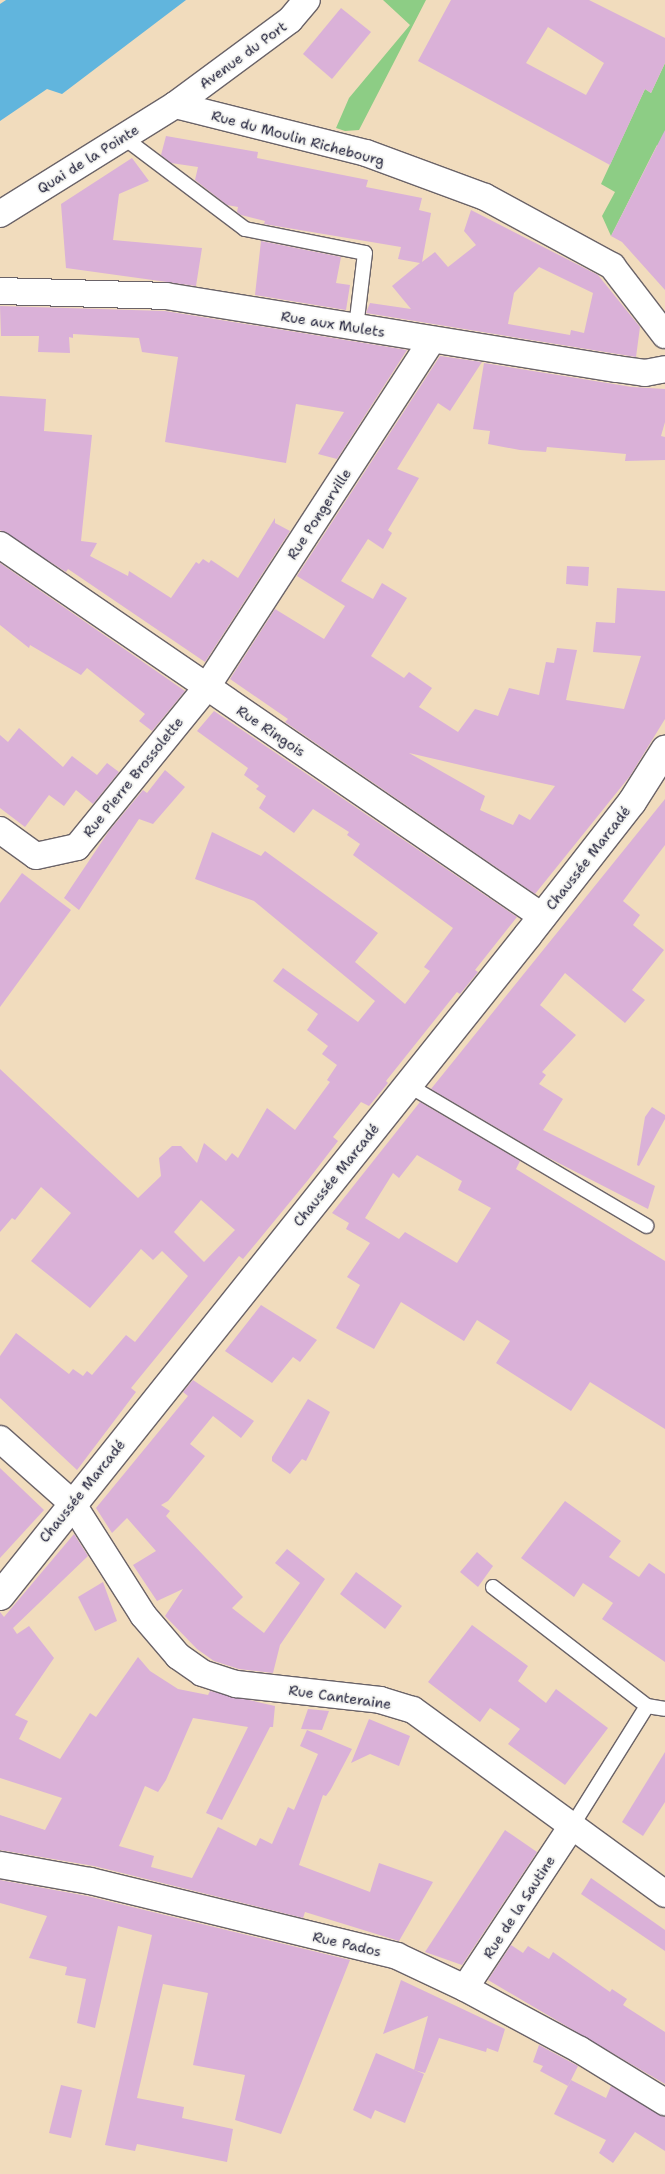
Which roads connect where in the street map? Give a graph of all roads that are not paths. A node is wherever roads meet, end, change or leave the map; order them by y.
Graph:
1 (307, 0) edge
2 (175, 105) junction
3 (123, 137) junction
4 (0, 214) edge
5 (0, 291) edge
6 (356, 328) junction
7 (665, 335) edge
8 (432, 340) junction
9 (665, 369) edge
10 (0, 544) edge
11 (206, 688) junction
12 (665, 750) edge
13 (0, 830) edge
14 (543, 916) junction
15 (408, 1085) junction
16 (646, 1226) dead end
17 (0, 1439) edge
18 (72, 1503) junction
19 (493, 1587) dead end
20 (0, 1596) edge
21 (647, 1706) junction
22 (665, 1709) edge
23 (572, 1826) junction
24 (0, 1865) edge
25 (665, 1894) edge
26 (466, 1988) junction
27 (665, 2102) edge

1 - 2 street, Avenue du Port
2 - 3 street, Quai de la Pointe
2 - 7 street, Rue du Moulin Richebourg
3 - 4 street, Quai de la Pointe
3 - 6 lane
5 - 6 street, Rue aux Mulets
6 - 8 street, Rue aux Mulets
8 - 9 street, Rue aux Mulets
8 - 11 street, Rue Pongerville
10 - 11 street, Rue Ringois
11 - 13 street, Rue Pierre Brossolette
11 - 14 street, Rue Ringois
12 - 14 street, Chaussée Marcadé
14 - 15 street, Chaussée Marcadé
15 - 16 lane
15 - 18 street, Chaussée Marcadé
17 - 18 street, Rue Canteraine
18 - 20 street, Chaussée Marcadé
18 - 23 street, Rue Canteraine
19 - 21 lane
21 - 22 lane
21 - 23 lane
23 - 25 street, Rue Canteraine
23 - 26 street, Rue de la Sautine
24 - 26 street, Rue Pados
26 - 27 street, Rue Pados

